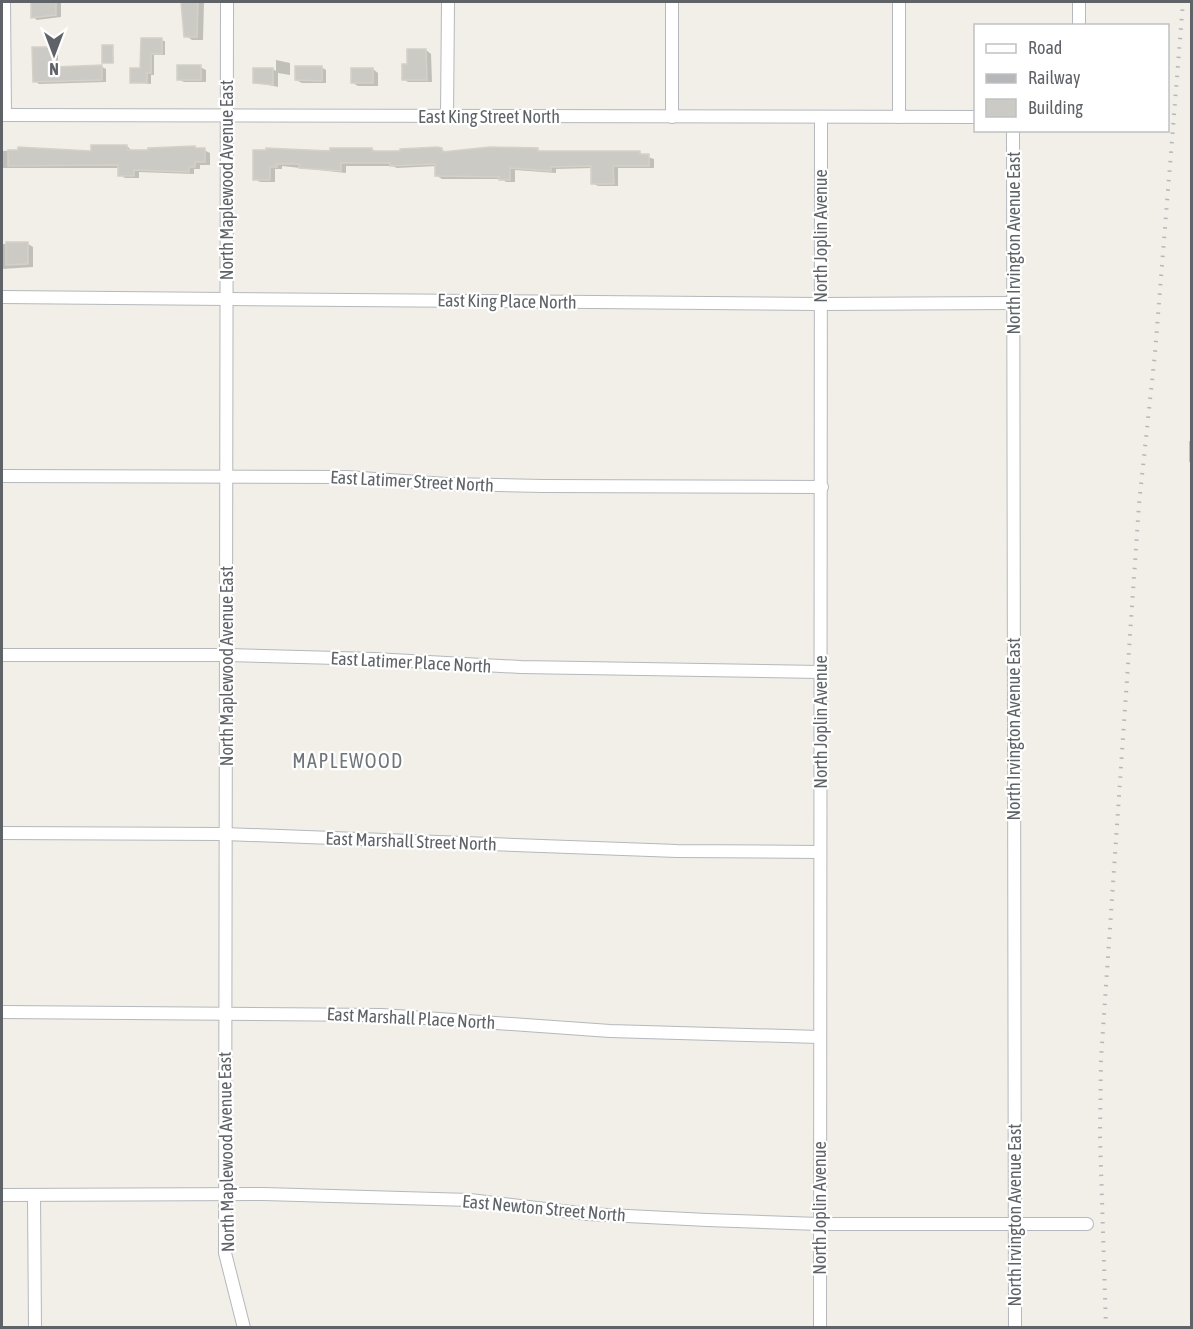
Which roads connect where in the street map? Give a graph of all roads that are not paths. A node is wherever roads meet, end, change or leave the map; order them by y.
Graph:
1 (4, 2) edge
2 (227, 2) edge
3 (448, 2) edge
4 (672, 2) edge
5 (899, 2) edge
6 (1079, 2) edge
7 (1079, 24) edge
8 (3, 115) edge
9 (227, 116) junction
10 (447, 116) junction
11 (672, 117) junction
12 (821, 117) junction
13 (899, 117) junction
14 (974, 117) edge
15 (1013, 132) edge
16 (2, 297) edge
17 (226, 297) junction
18 (1012, 303) junction
19 (820, 304) junction
20 (2, 476) edge
21 (226, 476) junction
22 (822, 487) junction
23 (2, 655) edge
24 (227, 656) junction
25 (820, 672) junction
26 (2, 833) edge
27 (225, 834) junction
28 (820, 852) junction
29 (2, 1012) edge
30 (225, 1012) junction
31 (819, 1037) junction
32 (225, 1193) junction
33 (2, 1195) edge
34 (34, 1195) junction
35 (819, 1224) junction
36 (1014, 1224) junction
37 (1087, 1224) dead end
38 (34, 1328) edge
39 (244, 1328) edge
40 (820, 1328) edge
41 (1015, 1328) edge

1 - 8 street
2 - 9 street, North Maplewood Avenue East
3 - 10 street
4 - 11 street
5 - 13 street
6 - 7 street
8 - 9 street, East King Street North
9 - 10 street, East King Street North
9 - 17 street, North Maplewood Avenue East
10 - 11 street, East King Street North
11 - 12 street, East King Street North
12 - 13 street, East King Street North
12 - 19 street, North Joplin Avenue
13 - 14 street, East King Street North
15 - 18 street, North Irvington Avenue East
16 - 17 street, East King Place North
17 - 19 street, East King Place North
17 - 21 street, North Maplewood Avenue East
18 - 19 street, East King Place North
18 - 36 street, North Irvington Avenue East
19 - 22 street, North Joplin Avenue
20 - 21 street, East Latimer Street North
21 - 22 street, East Latimer Street North
21 - 24 street, North Maplewood Avenue East
22 - 25 street, North Joplin Avenue
23 - 24 street, East Latimer Place North
24 - 25 street, East Latimer Place North
24 - 27 street, North Maplewood Avenue East
25 - 28 street, North Joplin Avenue
26 - 27 street, East Marshall Street North
27 - 28 street, East Marshall Street North
27 - 30 street, North Maplewood Avenue East
28 - 31 street, North Joplin Avenue
29 - 30 street, East Marshall Place North
30 - 31 street, East Marshall Place North
30 - 32 street, North Maplewood Avenue East
31 - 35 street, North Joplin Avenue
32 - 34 street, East Newton Street North
32 - 35 street, East Newton Street North
32 - 39 street, North Maplewood Avenue East
33 - 34 street, East Newton Street North
34 - 38 street
35 - 36 street, East Newton Street North
35 - 40 street, North Joplin Avenue
36 - 37 street, East Newton Street North
36 - 41 street, North Irvington Avenue East

